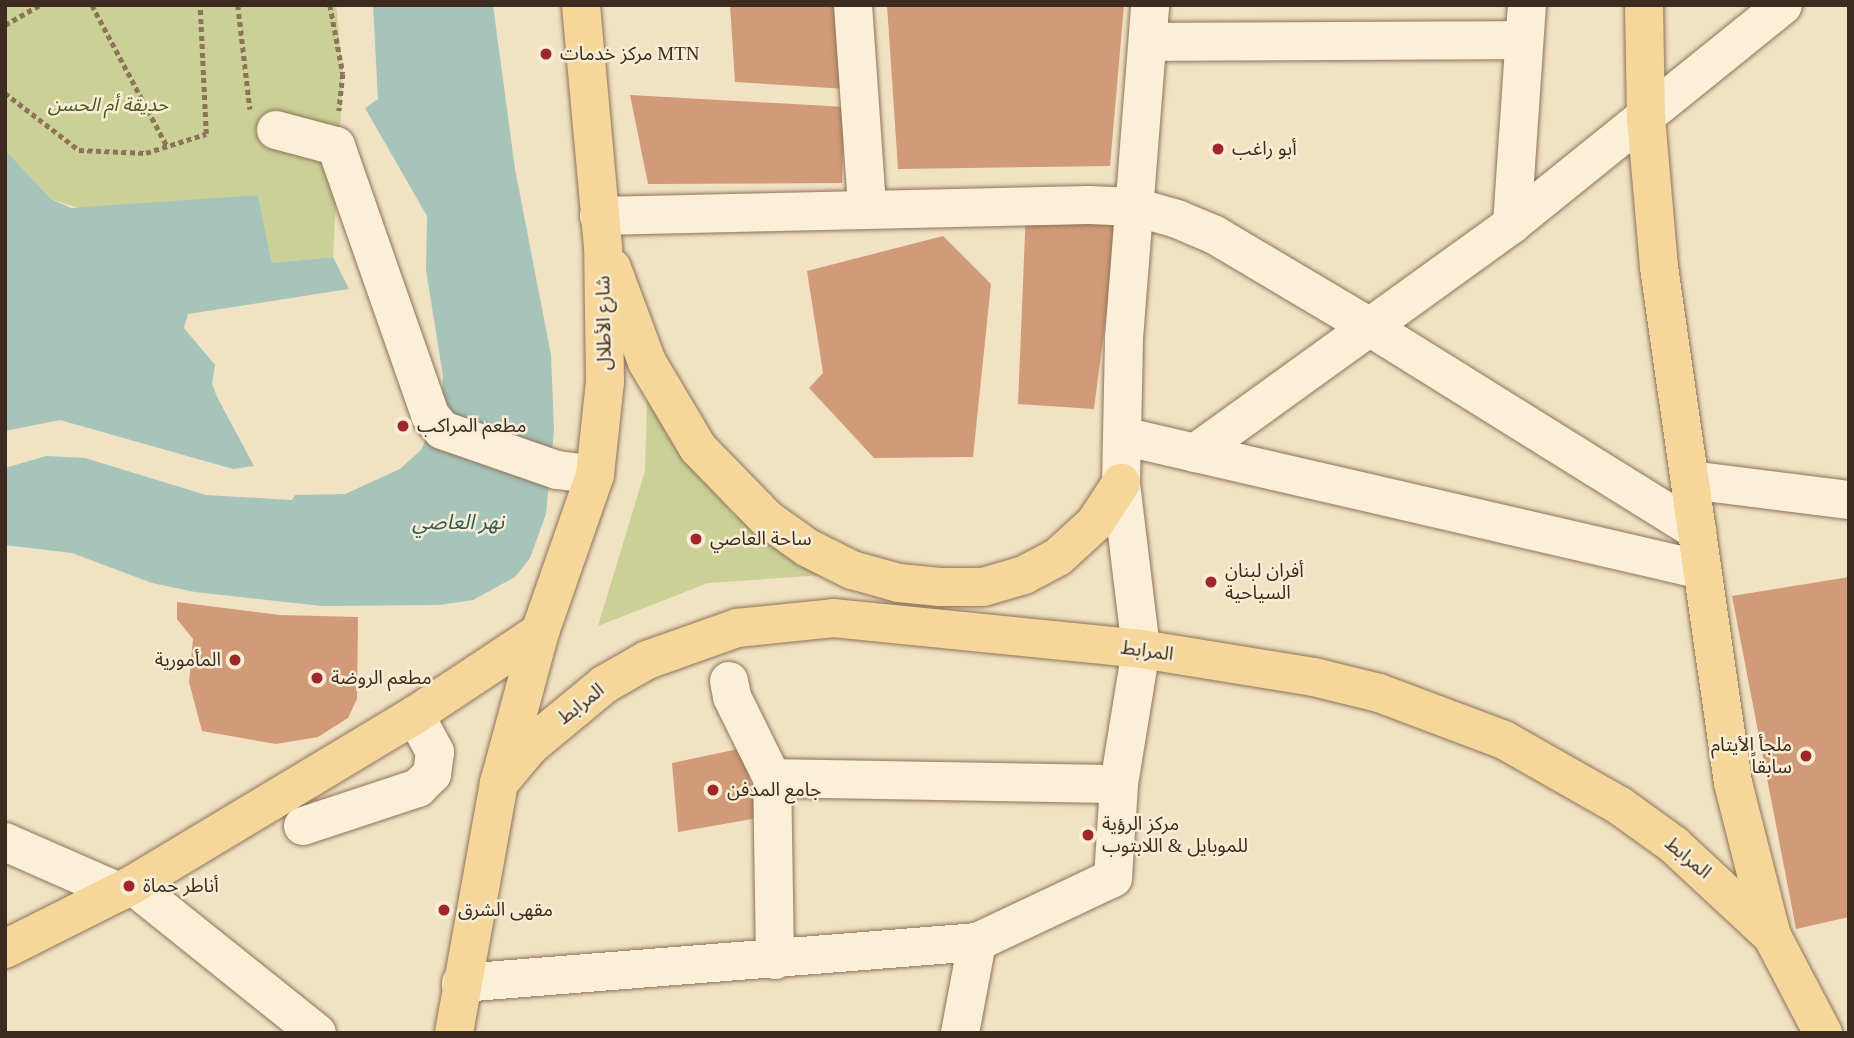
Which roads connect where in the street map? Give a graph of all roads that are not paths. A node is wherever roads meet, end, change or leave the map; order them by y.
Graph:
1 (581, 5) edge
2 (853, 5) edge
3 (1644, 5) edge
4 (1783, 5) edge
5 (1525, 22) edge
6 (1149, 24) edge
7 (1646, 118) junction
8 (276, 131) road end
9 (867, 207) junction
10 (1135, 207) junction
11 (1512, 224) junction
12 (601, 231) junction
13 (1368, 326) junction
14 (1122, 436) junction
15 (1195, 453) junction
16 (595, 475) junction
17 (1690, 480) junction
18 (1121, 483) junction
19 (1849, 500) edge
20 (1697, 531) junction
21 (1702, 570) junction
22 (540, 632) junction
23 (1141, 649) junction
24 (729, 681) dead end
25 (415, 715) junction
26 (772, 778) junction
27 (499, 783) junction
28 (1119, 784) junction
29 (303, 826) dead end
30 (5, 842) edge
31 (126, 889) junction
32 (1772, 936) junction
33 (977, 942) junction
34 (5, 949) edge
35 (775, 960) junction
36 (461, 983) junction
37 (317, 1033) edge
38 (454, 1033) edge
39 (960, 1033) edge
40 (1823, 1033) edge

1 - 12 main road, شارع الأطلال
2 - 9 street
3 - 7 main road
4 - 7 street
5 - 6 street
5 - 11 street
6 - 10 street
7 - 11 street
7 - 17 main road
8 - 16 street
9 - 10 street
9 - 12 street
10 - 13 street
10 - 14 street
11 - 13 street
12 - 16 main road, شارع الأطلال
12 - 18 main road
13 - 15 street
13 - 20 street
14 - 15 street
14 - 18 street
15 - 21 street
16 - 22 main road, شارع الأطلال
17 - 19 street
17 - 20 main road
18 - 23 street
20 - 21 main road
21 - 32 main road
22 - 25 main road
22 - 27 main road, شارع الأطلال
23 - 27 main road, المرابط
23 - 28 street
23 - 32 main road, المرابط
24 - 26 street
25 - 29 street
25 - 31 main road
26 - 28 street
26 - 35 street
27 - 36 main road, شارع الأطلال
28 - 33 street
30 - 31 street
31 - 34 main road
31 - 37 street
32 - 40 main road
33 - 35 street
33 - 39 street
35 - 36 street
36 - 38 main road, شارع الأطلال

